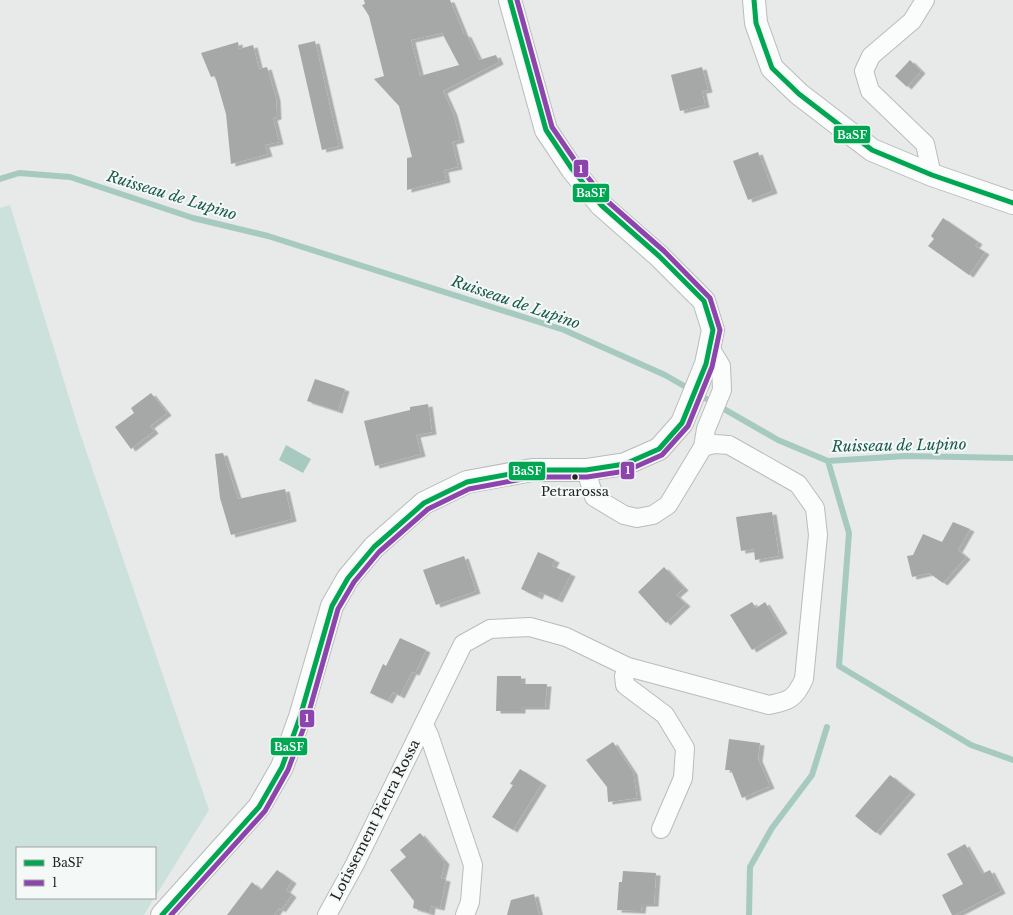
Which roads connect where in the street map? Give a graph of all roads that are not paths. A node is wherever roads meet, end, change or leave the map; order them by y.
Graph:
1 (510, 0) edge
2 (754, 0) edge
3 (925, 0) edge
4 (932, 175) junction
5 (1013, 203) edge
6 (708, 356) junction
7 (703, 447) junction
8 (586, 470) junction
9 (628, 667) junction
10 (424, 725) junction
11 (661, 829) dead end
12 (162, 915) edge
13 (326, 915) edge
14 (465, 915) edge

1 - 6 street
2 - 4 street
3 - 4 street
4 - 5 street
6 - 7 street
6 - 8 street
7 - 8 street
7 - 9 street, Lotissement Pietra Rossa
8 - 12 street
9 - 10 street, Lotissement Pietra Rossa
9 - 11 street
10 - 13 street, Lotissement Pietra Rossa
10 - 14 street, Lotissement Pietra Rossa

